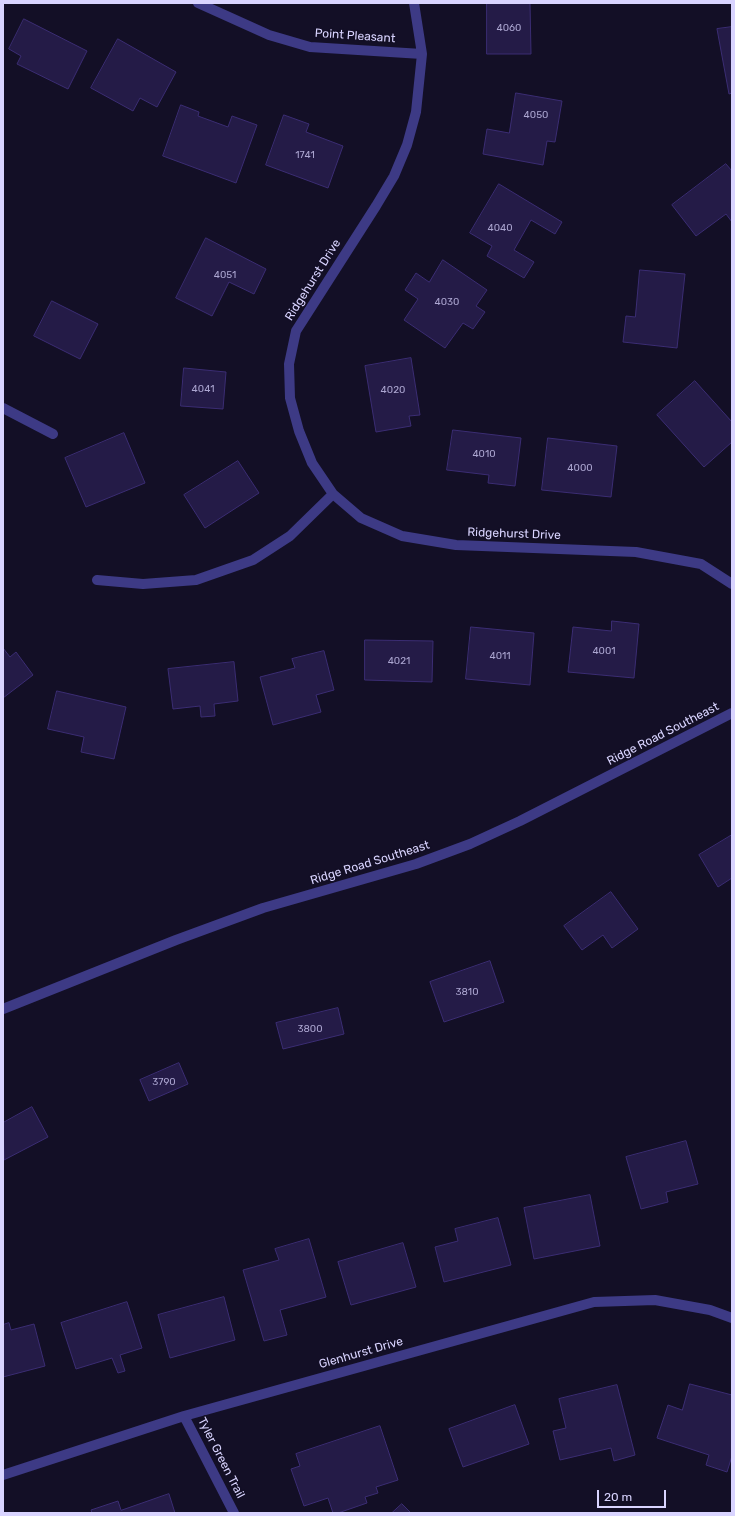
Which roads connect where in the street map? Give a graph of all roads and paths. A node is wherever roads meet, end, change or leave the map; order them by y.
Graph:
1 (198, 3) edge
2 (414, 3) edge
3 (422, 54) junction
4 (3, 408) edge
5 (53, 434) dead end
6 (333, 494) junction
7 (97, 580) dead end
8 (732, 584) edge
9 (732, 713) edge
10 (3, 1009) edge
11 (732, 1318) edge
12 (184, 1416) junction
13 (3, 1475) edge
14 (234, 1513) edge

1 - 3 street, Point Pleasant
2 - 3 street, Ridgehurst Drive
3 - 6 street, Ridgehurst Drive
4 - 5 street
6 - 7 street
6 - 8 street, Ridgehurst Drive
9 - 10 street, Ridge Road Southeast
11 - 12 street, Glenhurst Drive
12 - 13 street, Glenhurst Drive
12 - 14 street, Tyler Green Trail

